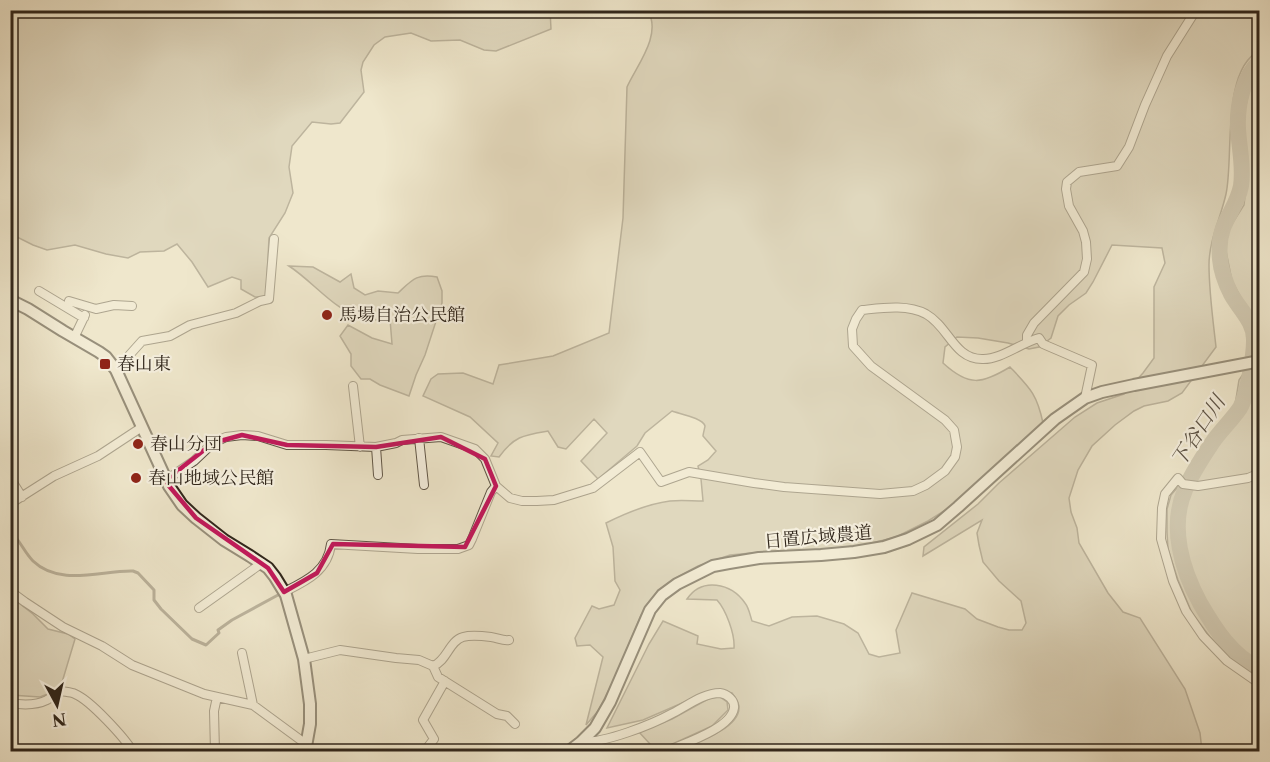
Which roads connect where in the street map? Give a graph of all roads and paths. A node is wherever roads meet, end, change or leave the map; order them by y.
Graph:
1 (1196, 10) edge
2 (274, 239) dead end
3 (39, 291) dead end
4 (69, 301) dead end
5 (12, 304) edge
6 (132, 306) dead end
7 (89, 307) junction
8 (84, 318) junction
9 (74, 338) junction
10 (1027, 342) junction
11 (1260, 361) edge
12 (116, 370) junction
13 (353, 386) dead end
14 (1085, 398) junction
15 (142, 426) junction
16 (419, 438) junction
17 (360, 447) junction
18 (376, 447) junction
19 (1260, 473) edge
20 (378, 475) dead end
21 (10, 478) edge
22 (166, 480) junction
23 (424, 485) dead end
24 (496, 486) junction
25 (22, 496) junction
26 (10, 504) edge
27 (262, 563) junction
28 (10, 591) edge
29 (284, 592) junction
30 (199, 608) dead end
31 (509, 640) dead end
32 (242, 653) dead end
33 (304, 659) junction
34 (433, 666) junction
35 (445, 681) junction
36 (1260, 684) edge
37 (217, 697) junction
38 (10, 703) edge
39 (253, 705) junction
40 (515, 724) dead end
41 (580, 742) junction
42 (305, 748) edge
43 (133, 752) edge
44 (215, 752) edge
45 (424, 752) edge
46 (568, 752) edge
47 (665, 752) edge

1 - 10 street
2 - 12 street
3 - 8 street
4 - 7 street
5 - 9 street
6 - 7 street
7 - 8 street
8 - 9 street
9 - 12 street
10 - 14 street
10 - 24 street
11 - 14 street, 日置広域農道
12 - 15 street
13 - 17 street
14 - 41 street, 日置広域農道
15 - 22 street
15 - 25 street
16 - 18 street
16 - 23 street
16 - 24 street
17 - 18 street
17 - 22 street
18 - 20 street
19 - 36 street
21 - 25 street
22 - 27 street
24 - 29 street
25 - 26 street
27 - 29 street
27 - 30 street
28 - 37 street
29 - 33 street
31 - 34 street
32 - 39 street
33 - 34 street
33 - 42 street
34 - 35 street
35 - 40 street
35 - 45 street
37 - 39 street
37 - 44 street
38 - 43 street
39 - 42 street
41 - 46 street, 日置広域農道
41 - 47 street

